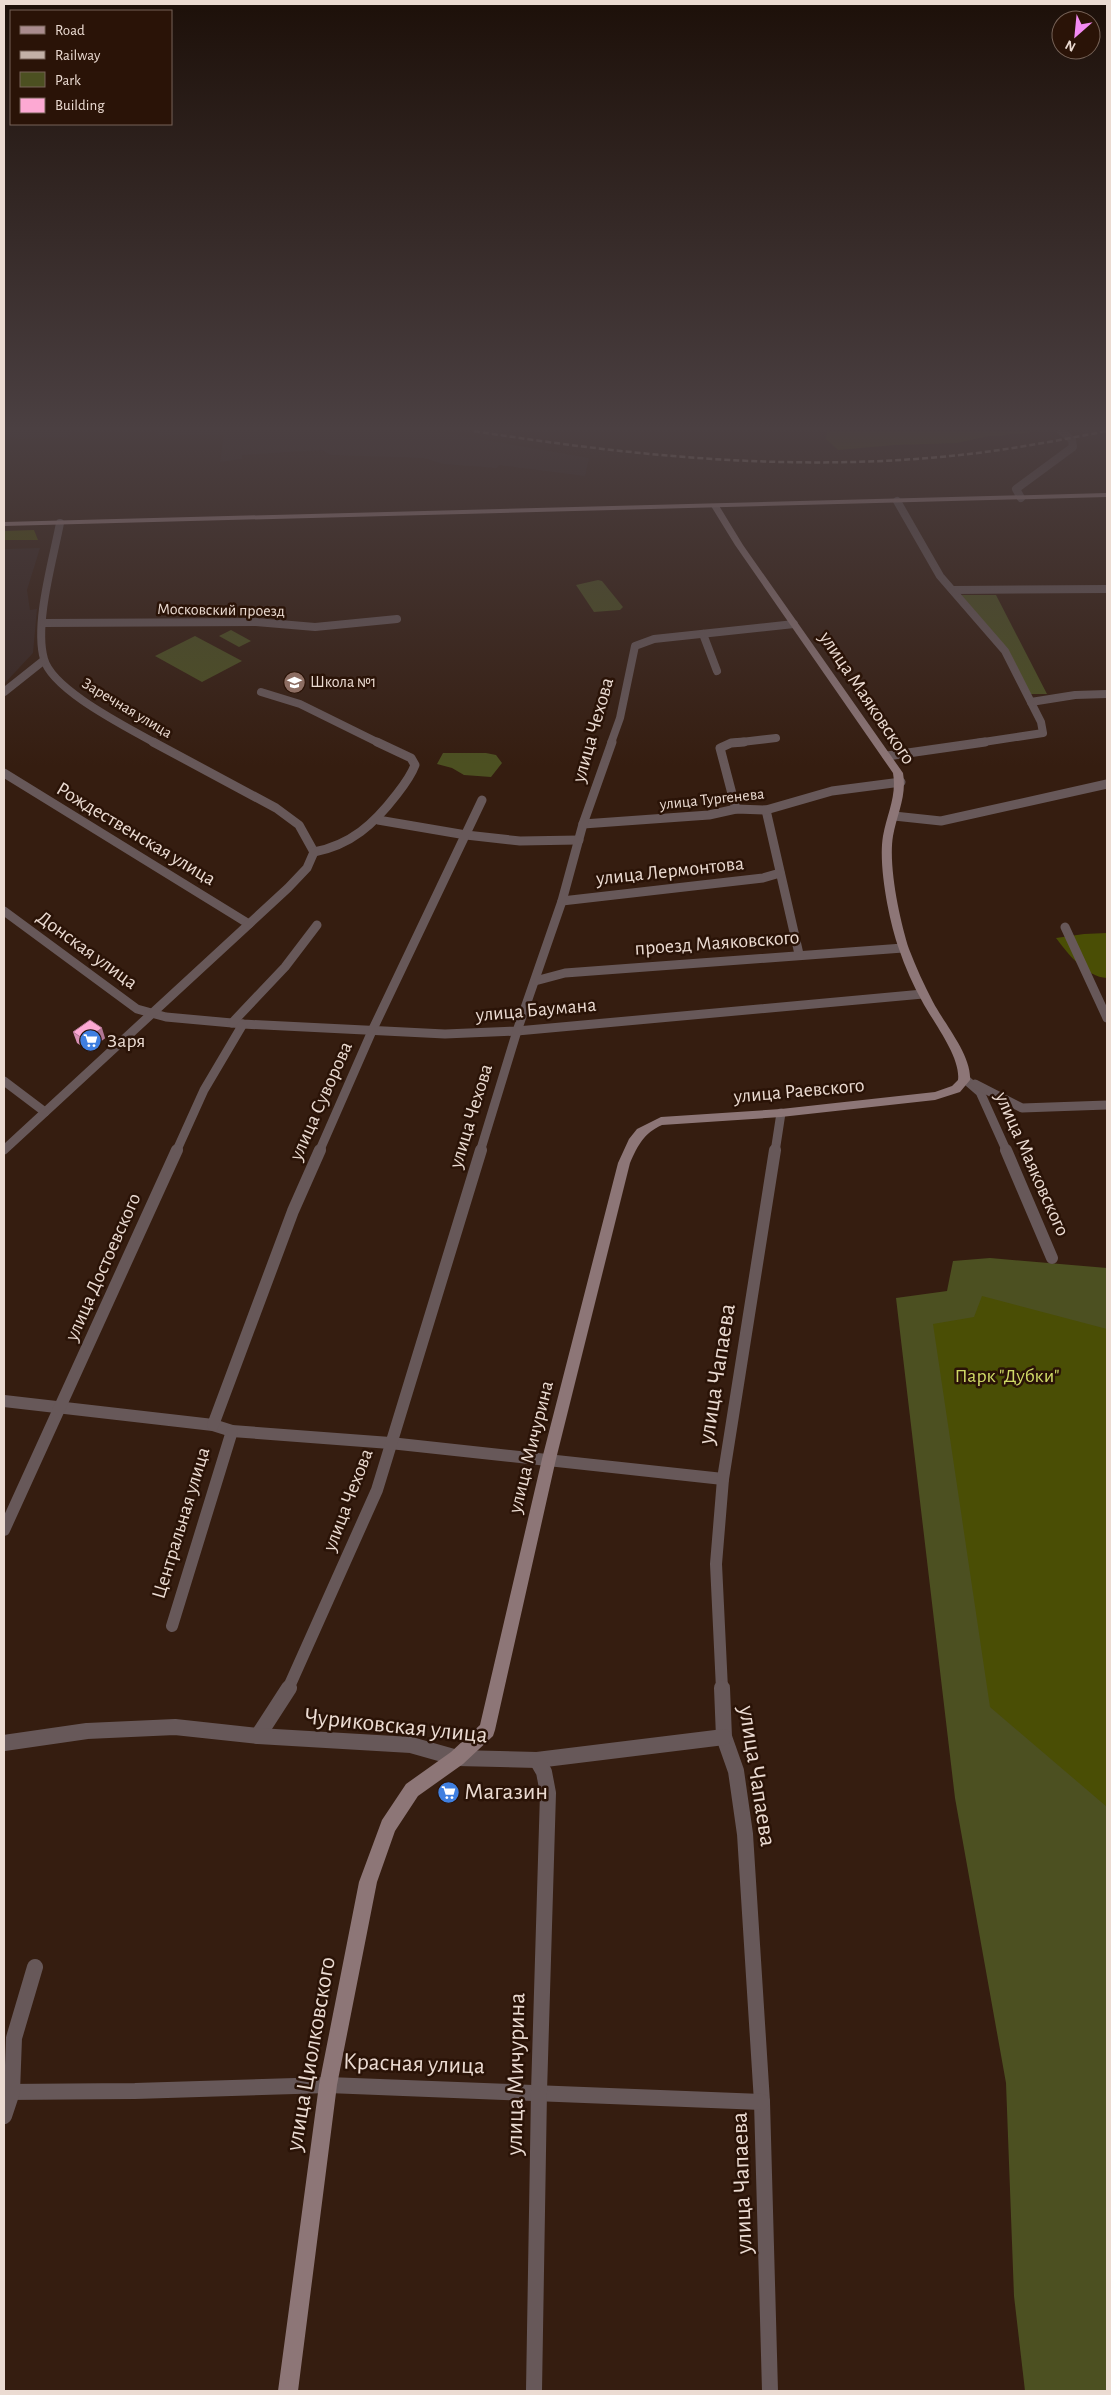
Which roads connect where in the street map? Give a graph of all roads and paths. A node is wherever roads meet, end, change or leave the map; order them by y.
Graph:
1 (57, 543) edge
2 (738, 543) edge
3 (921, 543) edge
4 (1107, 589) edge
5 (953, 590) junction
6 (397, 619) dead end
7 (44, 623) junction
8 (794, 624) junction
9 (702, 634) junction
10 (43, 661) junction
11 (717, 671) dead end
12 (4, 692) edge
13 (261, 692) dead end
14 (1107, 694) edge
15 (1031, 702) junction
16 (776, 738) dead end
17 (887, 756) junction
18 (4, 774) edge
19 (901, 782) junction
20 (1107, 784) edge
21 (482, 800) dead end
22 (736, 809) junction
23 (766, 810) junction
24 (894, 816) junction
25 (378, 820) junction
26 (583, 824) junction
27 (466, 835) junction
28 (578, 840) junction
29 (314, 852) junction
30 (780, 873) junction
31 (562, 901) junction
32 (4, 911) edge
33 (249, 924) junction
34 (317, 925) dead end
35 (1065, 928) dead end
36 (903, 948) junction
37 (799, 954) junction
38 (535, 981) junction
39 (923, 994) junction
40 (152, 1014) junction
41 (1107, 1018) edge
42 (238, 1023) junction
43 (372, 1031) junction
44 (516, 1031) junction
45 (965, 1078) junction
46 (4, 1081) edge
47 (1107, 1105) edge
48 (45, 1112) junction
49 (781, 1112) junction
50 (635, 1137) joint
51 (4, 1150) edge
52 (1052, 1258) dead end
53 (4, 1401) edge
54 (61, 1407) junction
55 (213, 1426) junction
56 (232, 1431) junction
57 (390, 1443) junction
58 (549, 1459) junction
59 (723, 1479) junction
60 (4, 1530) edge
61 (172, 1626) dead end
62 (258, 1736) junction
63 (724, 1737) junction
64 (4, 1743) edge
65 (457, 1758) junction
66 (537, 1760) junction
67 (35, 1967) dead end
68 (328, 2085) junction
69 (8, 2092) edge
70 (539, 2092) junction
71 (762, 2102) junction
72 (4, 2116) edge
73 (288, 2391) edge
74 (534, 2391) edge
75 (770, 2391) edge

1 - 7 street
2 - 8 street, улица Маяковского
3 - 5 street
4 - 5 street
5 - 15 street
6 - 7 street, Московский проезд
7 - 10 street
8 - 9 street, улица Чехова
8 - 17 street, улица Маяковского
9 - 11 street
9 - 26 street, улица Чехова
10 - 12 street
10 - 29 street, Заречная улица
13 - 25 street
14 - 15 street
15 - 17 street
16 - 22 street
17 - 19 street, улица Маяковского
18 - 33 street, Рождественская улица
19 - 23 street, улица Тургенева
19 - 24 street, улица Маяковского
20 - 24 street
21 - 27 street, улица Суворова
22 - 23 street, улица Тургенева
22 - 26 street, улица Тургенева
23 - 30 street
24 - 36 street, улица Маяковского
25 - 27 street
25 - 29 street
26 - 28 street, улица Чехова
27 - 28 street
27 - 43 street, улица Суворова
28 - 31 street, улица Чехова
29 - 33 street
30 - 31 street, улица Лермонтова
30 - 37 street
31 - 38 street, улица Чехова
32 - 40 street, Донская улица
33 - 40 street
34 - 42 street, улица Достоевского
35 - 41 street
36 - 37 street, проезд Маяковского
36 - 39 street, улица Маяковского
37 - 38 street, проезд Маяковского
38 - 44 street, улица Чехова
39 - 44 street, улица Баумана
39 - 45 street, улица Маяковского
40 - 42 street, улица Баумана
40 - 48 street
42 - 43 street, улица Баумана
42 - 54 street, улица Достоевского
43 - 44 street, улица Баумана
43 - 55 street, улица Суворова
44 - 57 street, улица Чехова
45 - 47 street
45 - 49 street, улица Раевского
45 - 52 street, улица Маяковского
46 - 48 street
48 - 51 street
49 - 50 street, улица Раевского
49 - 59 street, улица Чапаева
50 - 58 street, улица Мичурина
53 - 54 street
54 - 55 street
54 - 60 street, улица Достоевского
55 - 56 street
56 - 57 street
56 - 61 street, Центральная улица
57 - 58 street
57 - 62 street, улица Чехова
58 - 59 street
58 - 65 street, улица Мичурина
59 - 63 street, улица Чапаева
62 - 64 street, Чуриковская улица
62 - 65 street, Чуриковская улица
63 - 66 street, Чуриковская улица
63 - 71 street, улица Чапаева
65 - 66 street, Чуриковская улица
65 - 68 street, улица Циолковского
66 - 70 street, улица Мичурина
67 - 69 street
68 - 69 street, Красная улица
68 - 70 street, Красная улица
68 - 73 street, улица Циолковского
69 - 72 street
70 - 71 street, Красная улица
70 - 74 street, улица Мичурина
71 - 75 street, улица Чапаева

